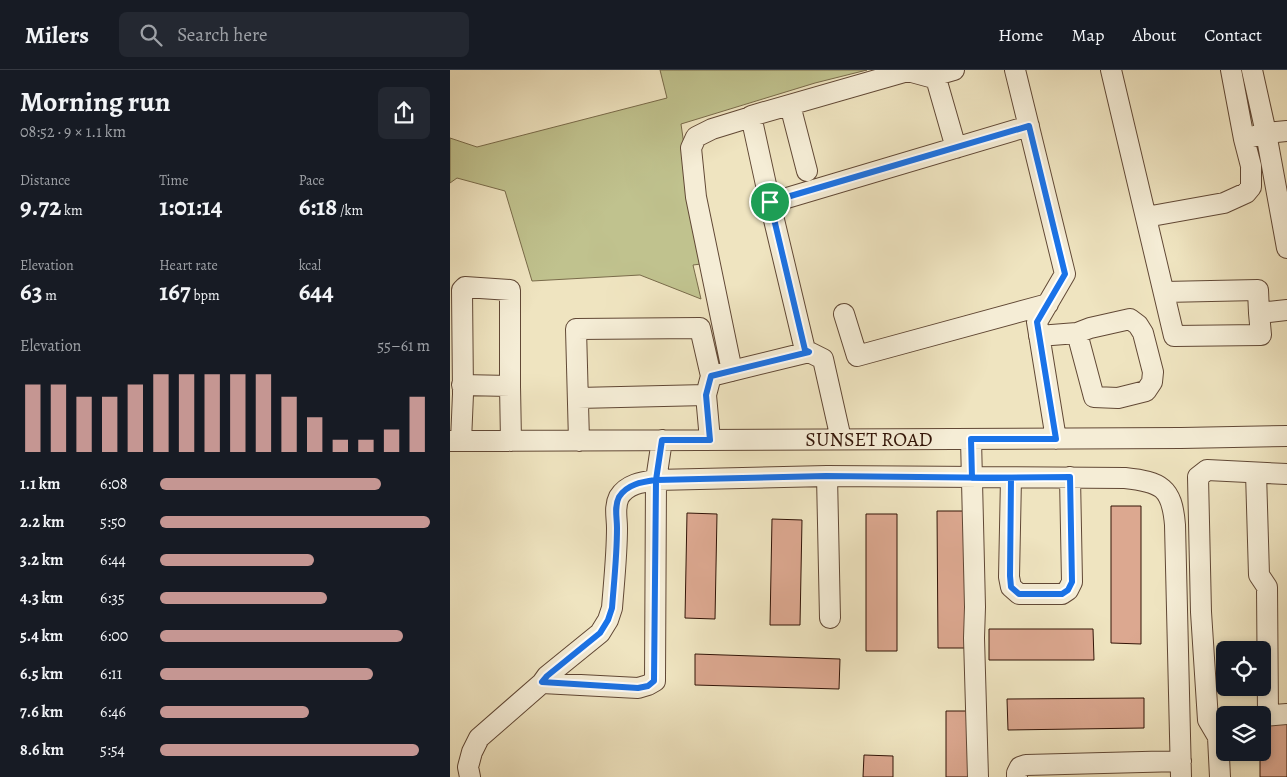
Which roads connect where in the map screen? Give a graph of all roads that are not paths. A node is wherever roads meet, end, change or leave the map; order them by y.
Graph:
1 (1014, 70) edge
2 (1111, 70) edge
3 (1231, 70) edge
4 (1252, 70) edge
5 (944, 73) edge
6 (790, 105) junction
7 (751, 117) junction
8 (1029, 126) junction
9 (1287, 131) edge
10 (1266, 133) junction
11 (1244, 139) junction
12 (956, 148) junction
13 (807, 171) dead end
14 (770, 202) junction
15 (1146, 217) junction
16 (1287, 248) edge
17 (1164, 292) junction
18 (1048, 304) junction
19 (1287, 310) edge
20 (1259, 313) junction
21 (844, 314) dead end
22 (1077, 333) junction
23 (1039, 336) junction
24 (809, 352) junction
25 (732, 371) junction
26 (462, 385) junction
27 (708, 385) junction
28 (510, 386) junction
29 (578, 398) junction
30 (1287, 436) edge
31 (841, 439) junction
32 (971, 439) junction
33 (1056, 439) junction
34 (579, 440) junction
35 (662, 440) junction
36 (710, 440) junction
37 (456, 441) edge
38 (511, 441) junction
39 (1256, 473) junction
40 (1287, 474) edge
41 (826, 476) junction
42 (1070, 477) junction
43 (972, 478) junction
44 (1011, 478) junction
45 (656, 480) junction
46 (830, 618) dead end
47 (542, 682) junction
48 (1216, 713) edge
49 (1272, 715) edge
50 (1219, 761) edge
51 (1181, 769) edge
52 (470, 777) edge
53 (978, 777) edge
54 (1017, 777) edge
55 (1220, 777) edge

1 - 8 street
2 - 15 street
3 - 11 street
4 - 10 street
5 - 6 street
5 - 12 street
6 - 7 street
6 - 13 street
7 - 14 street
7 - 25 street
8 - 12 street
8 - 18 street
9 - 10 street
10 - 11 street
10 - 16 street
11 - 15 street
12 - 14 street
14 - 24 street
15 - 17 street
17 - 20 street
17 - 20 street
18 - 21 street
18 - 23 street
19 - 20 street
22 - 22 street
22 - 23 street
23 - 33 street
24 - 25 street
24 - 31 street
25 - 27 street
26 - 28 street
26 - 28 street
26 - 37 street
27 - 29 street
27 - 29 street
27 - 36 street
28 - 38 street
29 - 34 street
30 - 33 street, SUNSET ROAD
31 - 32 street, SUNSET ROAD
31 - 36 street, SUNSET ROAD
32 - 33 street, SUNSET ROAD
32 - 43 street
34 - 35 street, SUNSET ROAD
34 - 38 street, SUNSET ROAD
35 - 36 street, SUNSET ROAD
35 - 45 street
37 - 38 street, SUNSET ROAD
39 - 40 street
39 - 48 street
39 - 49 street
41 - 43 street
41 - 45 street
41 - 46 street
42 - 44 street
42 - 44 street
42 - 51 street
43 - 44 street
43 - 53 street
45 - 47 street
45 - 47 street
47 - 52 street
50 - 55 street
51 - 54 street

